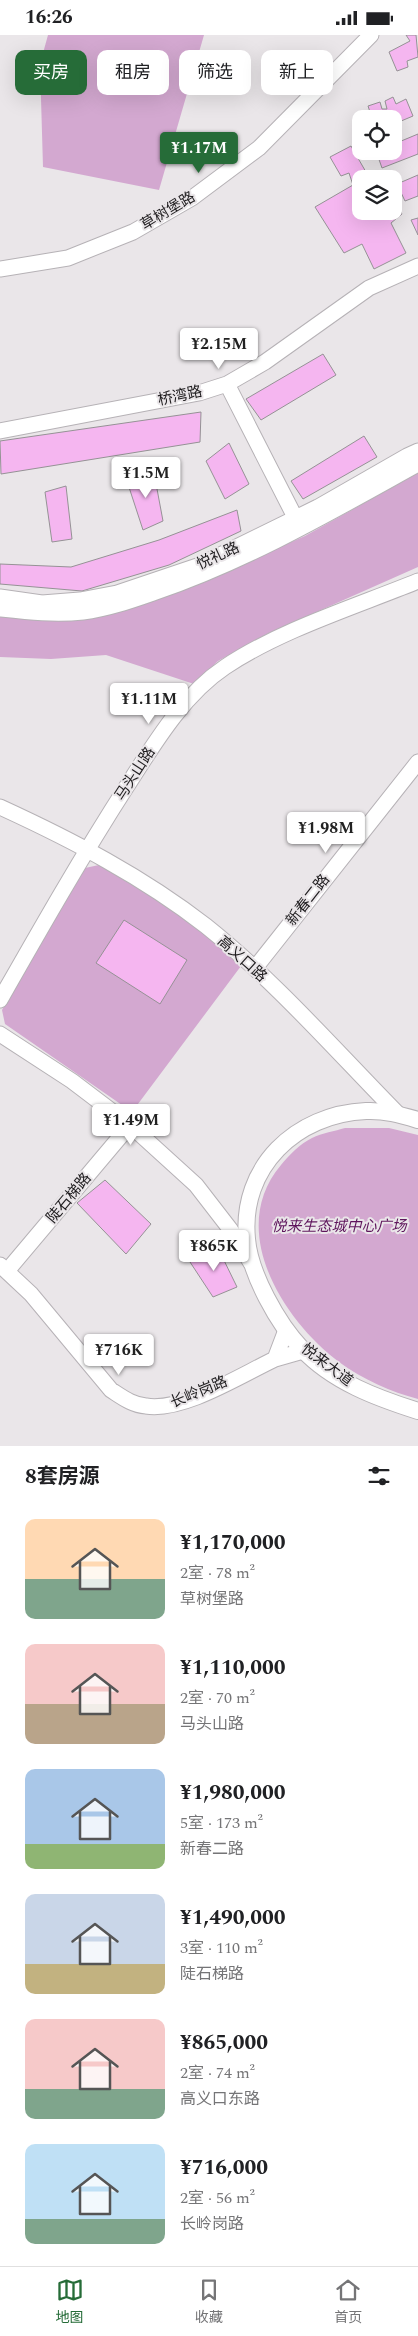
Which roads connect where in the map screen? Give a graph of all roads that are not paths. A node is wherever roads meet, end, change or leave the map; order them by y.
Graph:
1 (371, 35) edge
2 (418, 266) edge
3 (0, 269) edge
4 (227, 383) junction
5 (0, 431) edge
6 (418, 451) edge
7 (418, 463) edge
8 (298, 524) junction
9 (418, 581) edge
10 (0, 597) edge
11 (0, 609) edge
12 (417, 764) edge
13 (0, 807) edge
14 (87, 849) junction
15 (255, 969) junction
16 (0, 1000) edge
17 (0, 1033) edge
18 (398, 1114) junction
19 (418, 1120) edge
20 (130, 1125) junction
21 (4, 1268) edge
22 (254, 1269) junction
23 (286, 1330) junction
24 (304, 1351) junction
25 (275, 1359) junction
26 (418, 1411) edge

1 - 3 street, 草树堡路
2 - 4 street, 桥湾路
4 - 5 street, 桥湾路
4 - 8 street
6 - 8 street, 悦礼路
7 - 8 street, 悦礼路
8 - 10 street, 悦礼路
8 - 11 street, 悦礼路
9 - 14 street, 马头山路
12 - 15 street, 新春二路
13 - 14 street, 高义口路
14 - 15 street, 高义口路
14 - 16 street, 马头山路
15 - 18 street, 高义口路
17 - 20 street
18 - 19 main road, 悦来大道
18 - 22 main road, 悦来大道
20 - 21 street, 陡石梯路
20 - 22 street
21 - 25 street, 长岭岗路
22 - 23 main road, 悦来大道
23 - 24 main road, 悦来大道
23 - 25 street
24 - 25 street, 长岭岗路
24 - 26 main road, 悦来大道

